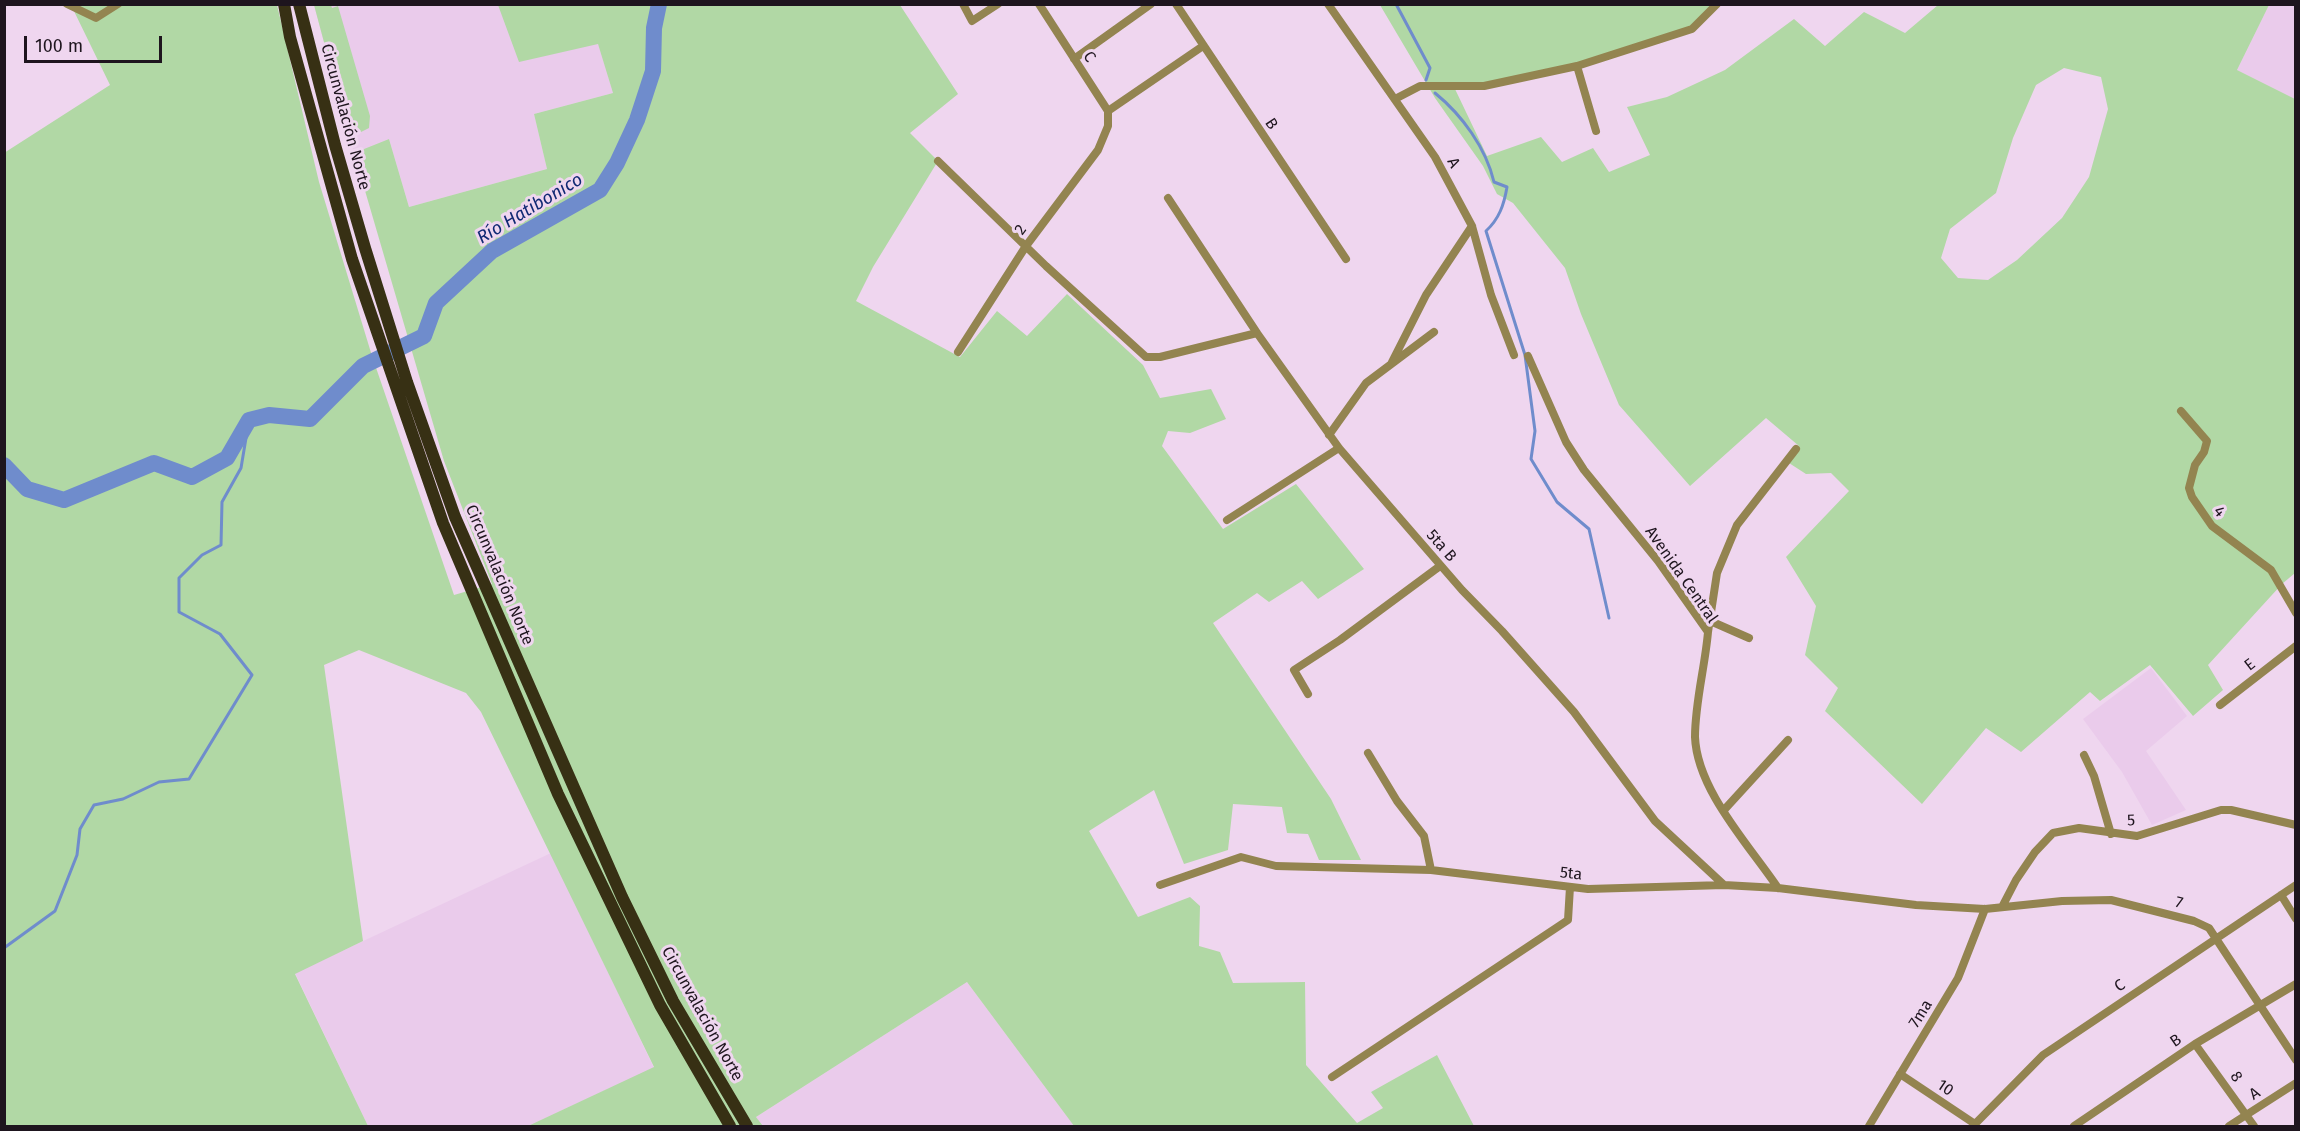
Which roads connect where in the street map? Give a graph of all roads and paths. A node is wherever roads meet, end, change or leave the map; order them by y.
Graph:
1 (66, 4) edge
2 (118, 4) edge
3 (284, 4) edge
4 (300, 4) edge
5 (963, 4) edge
6 (998, 4) edge
7 (1040, 4) edge
8 (1151, 4) edge
9 (1176, 4) edge
10 (1328, 4) edge
11 (1717, 4) edge
12 (1203, 46) junction
13 (1074, 59) junction
14 (1577, 66) junction
15 (1395, 99) junction
16 (1108, 111) junction
17 (1596, 131) dead end
18 (335, 145) junction
19 (321, 150) junction
20 (938, 161) dead end
21 (1168, 198) dead end
22 (1472, 226) junction
23 (1026, 246) junction
24 (1346, 259) dead end
25 (1434, 332) dead end
26 (1257, 333) junction
27 (958, 352) dead end
28 (1514, 355) dead end
29 (1528, 356) dead end
30 (1392, 362) junction
31 (401, 385) junction
32 (2181, 411) dead end
33 (1329, 435) junction
34 (1339, 448) junction
35 (1796, 448) dead end
36 (1227, 520) dead end
37 (1440, 566) junction
38 (2295, 613) edge
39 (1708, 620) junction
40 (1708, 632) junction
41 (1749, 638) dead end
42 (2295, 646) edge
43 (1308, 694) dead end
44 (2220, 705) dead end
45 (1788, 740) dead end
46 (1368, 753) dead end
47 (2084, 754) dead end
48 (1724, 810) junction
49 (2295, 825) edge
50 (2111, 834) junction
51 (1431, 870) junction
52 (1160, 885) dead end
53 (1724, 885) junction
54 (2295, 885) edge
55 (1570, 887) junction
56 (1778, 888) junction
57 (2281, 895) junction
58 (2002, 907) junction
59 (1984, 909) junction
60 (2295, 920) edge
61 (2216, 937) junction
62 (2295, 984) edge
63 (2259, 1007) junction
64 (2195, 1044) junction
65 (2295, 1060) edge
66 (1900, 1074) junction
67 (1332, 1077) dead end
68 (2295, 1083) edge
69 (2246, 1115) junction
70 (1974, 1125) edge
71 (730, 1126) edge
72 (747, 1126) edge
73 (1869, 1126) edge
74 (2074, 1126) edge
75 (2229, 1126) edge
76 (2254, 1126) edge

1 - 2 street
3 - 19 highway, Circunvalación Norte
4 - 18 highway, Circunvalación Norte
5 - 6 street
7 - 13 street, C
8 - 13 street
9 - 12 street, B
10 - 15 street, A
11 - 14 street
12 - 16 street
12 - 24 street, B
13 - 16 street, C
14 - 15 street
14 - 17 street
15 - 22 street, A
16 - 23 street, 2
18 - 19 highway
18 - 31 highway, Circunvalación Norte
19 - 31 highway, Circunvalación Norte
20 - 23 street
21 - 26 street, 5ta B
22 - 28 street, A
22 - 30 street
23 - 26 street
23 - 27 street, 2
25 - 30 street
26 - 33 street, 5ta B
29 - 40 street, Avenida Central
30 - 33 street
31 - 71 highway, Circunvalación Norte
31 - 72 highway, Circunvalación Norte
32 - 38 street, 4
33 - 34 street, 5ta B
34 - 36 street
34 - 37 street, 5ta B
35 - 39 street
37 - 43 street
37 - 53 street, 5ta B
39 - 40 street
39 - 41 street
40 - 48 street, Avenida Central
42 - 44 street, E
45 - 48 street
46 - 51 street
47 - 50 street
48 - 56 street, Avenida Central
49 - 50 street, 5
50 - 58 street, 5
51 - 52 street, 5ta
51 - 55 street, 5ta
53 - 55 street, 5ta
53 - 56 street, 5ta
54 - 57 street, C
55 - 67 street
56 - 59 street, 5ta
57 - 60 street
57 - 61 street, C
58 - 59 street, 7
58 - 61 street, 7
59 - 66 street, 7ma
61 - 63 street, 7
61 - 70 street, C
62 - 63 street, B
63 - 64 street, B
63 - 65 street, 7
64 - 69 street, 8
64 - 74 street, B
66 - 70 street, 10
66 - 73 street, 7ma
68 - 69 street, A
69 - 75 street, A
69 - 76 street, 8

